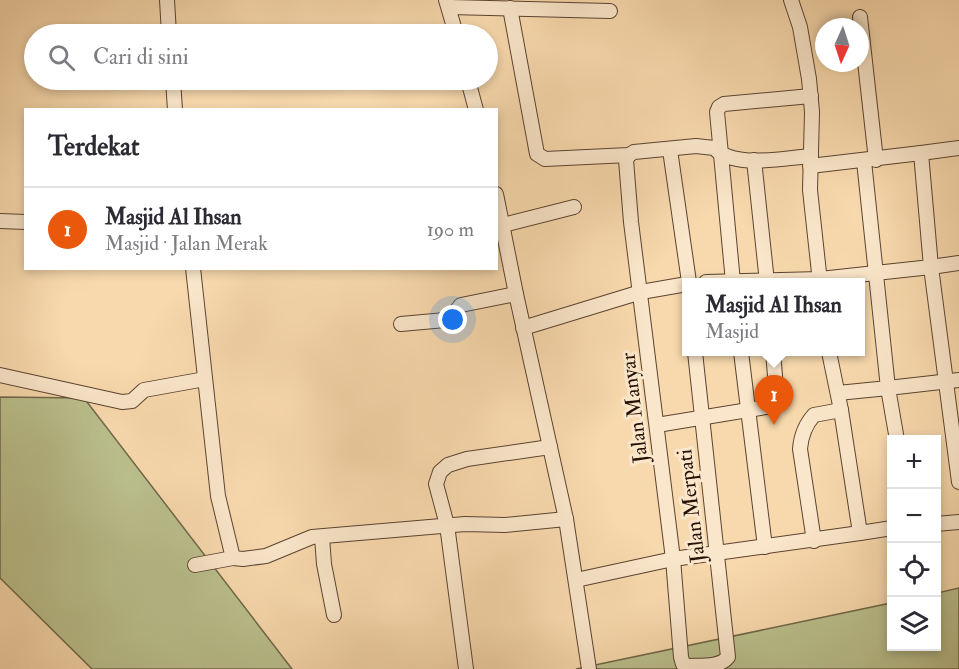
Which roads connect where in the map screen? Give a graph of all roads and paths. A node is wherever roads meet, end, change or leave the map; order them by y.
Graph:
1 (166, 0) edge
2 (791, 0) edge
3 (447, 4) edge
4 (510, 8) junction
5 (610, 11) dead end
6 (860, 17) dead end
7 (168, 24) edge
8 (453, 24) edge
9 (174, 90) edge
10 (471, 90) edge
11 (811, 96) junction
12 (175, 108) edge
13 (475, 108) edge
14 (959, 148) edge
15 (670, 150) junction
16 (921, 153) junction
17 (629, 155) junction
18 (722, 155) junction
19 (754, 160) junction
20 (870, 160) junction
21 (811, 161) junction
22 (498, 203) edge
23 (574, 207) dead end
24 (0, 221) edge
25 (24, 222) edge
26 (503, 225) junction
27 (959, 263) edge
28 (931, 267) junction
29 (193, 270) edge
30 (875, 273) junction
31 (687, 278) edge
32 (733, 278) edge
33 (767, 278) edge
34 (820, 278) edge
35 (841, 278) edge
36 (682, 284) edge
37 (641, 292) junction
38 (516, 294) junction
39 (401, 324) dead end
40 (524, 328) junction
41 (695, 356) edge
42 (742, 356) edge
43 (773, 356) edge
44 (830, 356) edge
45 (0, 375) edge
46 (205, 379) junction
47 (952, 381) edge
48 (888, 388) junction
49 (838, 393) junction
50 (747, 409) junction
51 (841, 410) junction
52 (701, 416) junction
53 (657, 425) junction
54 (896, 435) edge
55 (550, 447) junction
56 (959, 482) edge
57 (566, 519) junction
58 (959, 522) edge
59 (941, 524) edge
60 (447, 525) junction
61 (887, 529) edge
62 (860, 533) junction
63 (322, 537) junction
64 (814, 541) junction
65 (765, 547) junction
66 (717, 552) junction
67 (233, 558) junction
68 (673, 559) junction
69 (195, 565) dead end
70 (576, 580) junction
71 (334, 615) dead end
72 (681, 657) joint
73 (466, 669) edge
74 (589, 669) edge

1 - 7 street
2 - 11 street
3 - 4 street
3 - 8 street
4 - 5 street
4 - 17 street
6 - 20 street
9 - 12 street
10 - 13 street
11 - 18 street
11 - 21 street
14 - 16 street
15 - 17 street
15 - 18 street
15 - 31 street
16 - 20 street
16 - 28 street
17 - 37 street, Jalan Manyar
18 - 19 street
18 - 32 street
19 - 21 street
19 - 33 street
20 - 21 street
20 - 30 street
21 - 34 street
22 - 26 street
23 - 26 street
24 - 25 street
26 - 38 street
27 - 28 street
28 - 30 street
28 - 47 street
29 - 46 street
30 - 35 street
30 - 48 street
36 - 37 street
37 - 40 street
37 - 53 street, Jalan Manyar
38 - 39 street
38 - 40 street
40 - 55 street
41 - 52 street, Jalan Merpati
42 - 50 street
43 - 50 street
44 - 49 street
45 - 46 street
46 - 67 street
47 - 48 street
47 - 56 street
48 - 49 street
48 - 54 street
49 - 51 street
50 - 52 street
50 - 65 street
51 - 62 street
51 - 64 street
52 - 53 street
52 - 66 street, Jalan Merpati
53 - 68 street, Jalan Manyar
55 - 57 street
55 - 60 street
57 - 60 street
57 - 70 street
58 - 59 street
60 - 63 street
60 - 73 street
61 - 62 street
62 - 64 street
63 - 67 street
63 - 71 street
64 - 65 street
65 - 66 street
66 - 68 street
66 - 72 street, Jalan Merpati
67 - 69 street
68 - 70 street
68 - 72 street, Jalan Manyar
70 - 74 street

